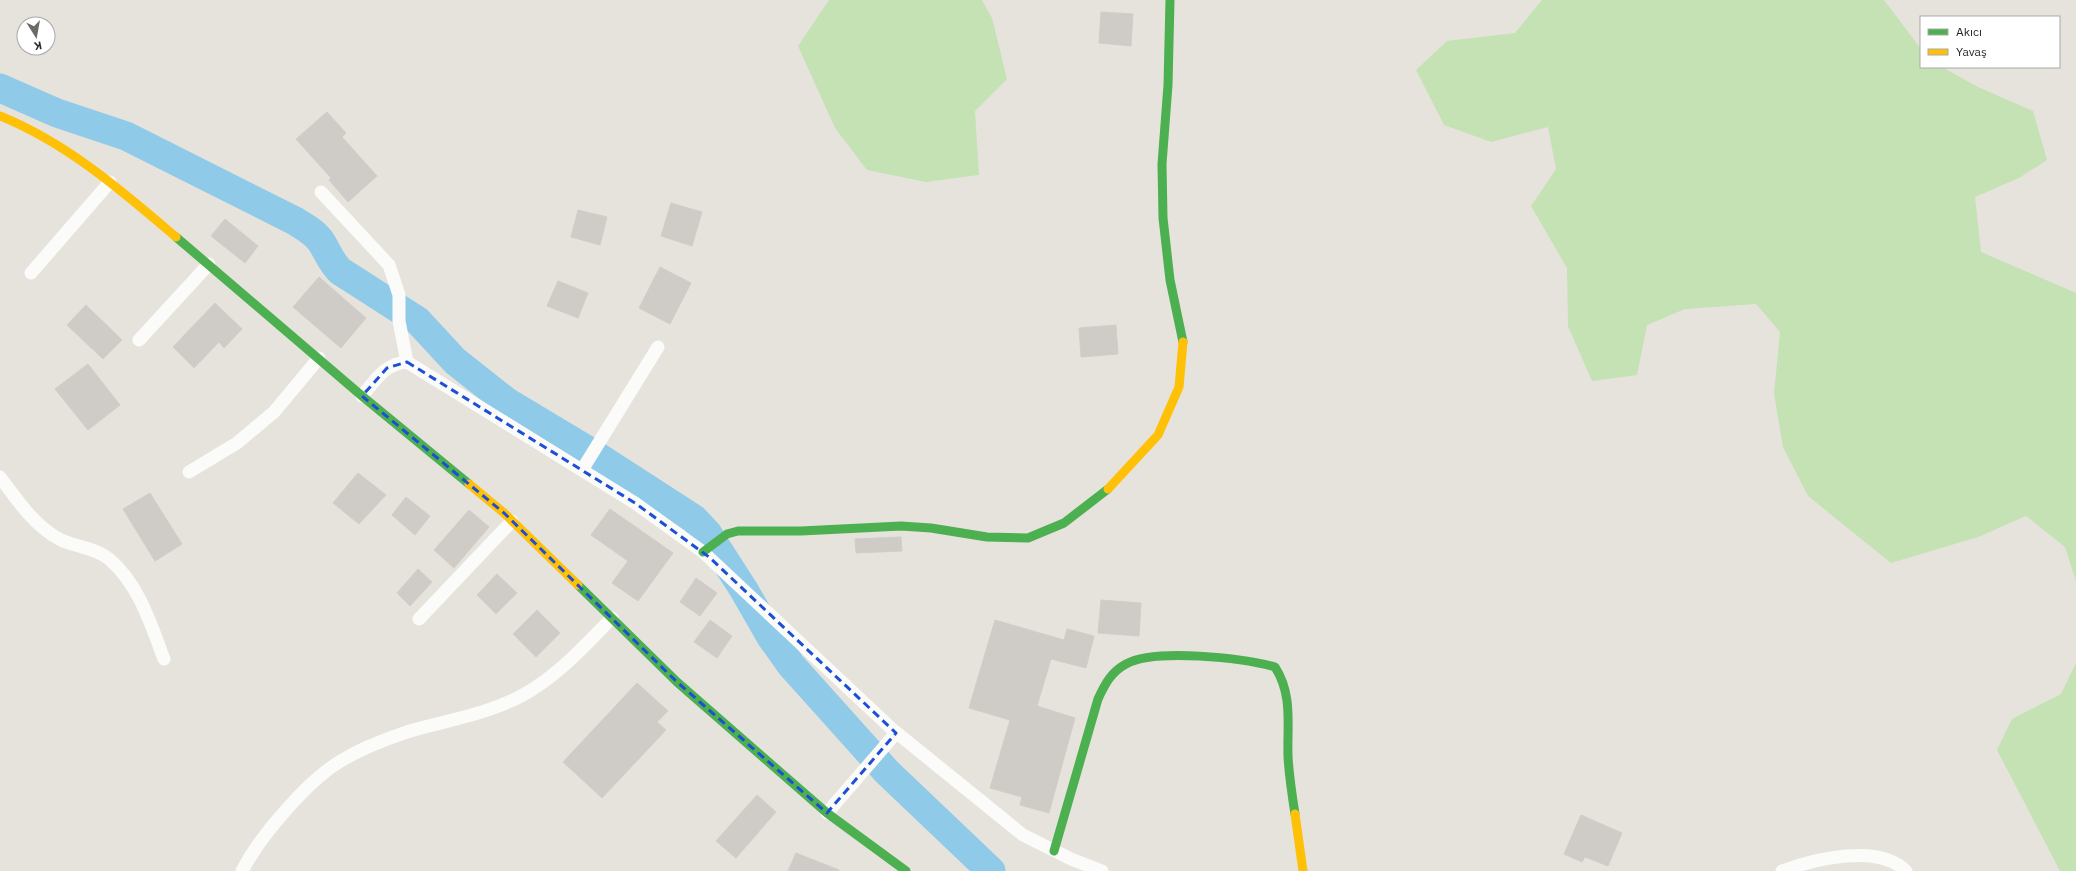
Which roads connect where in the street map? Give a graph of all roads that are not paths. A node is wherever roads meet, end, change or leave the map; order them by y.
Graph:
1 (1170, 0) edge
2 (0, 116) edge
3 (110, 182) junction
4 (322, 192) dead end
5 (209, 264) junction
6 (31, 273) dead end
7 (139, 340) dead end
8 (658, 347) dead end
9 (319, 358) junction
10 (407, 362) junction
11 (362, 396) junction
12 (582, 470) junction
13 (189, 472) dead end
14 (0, 477) edge
15 (512, 521) junction
16 (703, 552) junction
17 (612, 618) junction
18 (420, 619) dead end
19 (164, 660) dead end
20 (896, 733) junction
21 (827, 813) junction
22 (1054, 850) junction
23 (242, 871) edge
24 (906, 871) edge
25 (1102, 871) edge
26 (1302, 871) edge
27 (1782, 871) edge
28 (1906, 871) edge

1 - 16 street
2 - 3 street
3 - 5 street
3 - 6 street
4 - 10 street
5 - 7 street
5 - 9 street
8 - 12 street
9 - 11 street
9 - 13 street
10 - 11 street
10 - 12 street
11 - 15 street
12 - 16 street
14 - 19 street
15 - 17 street
15 - 18 street
16 - 20 street
17 - 21 street
17 - 23 street
20 - 21 street
20 - 22 street
21 - 24 street
22 - 25 street
22 - 26 street
27 - 28 street

